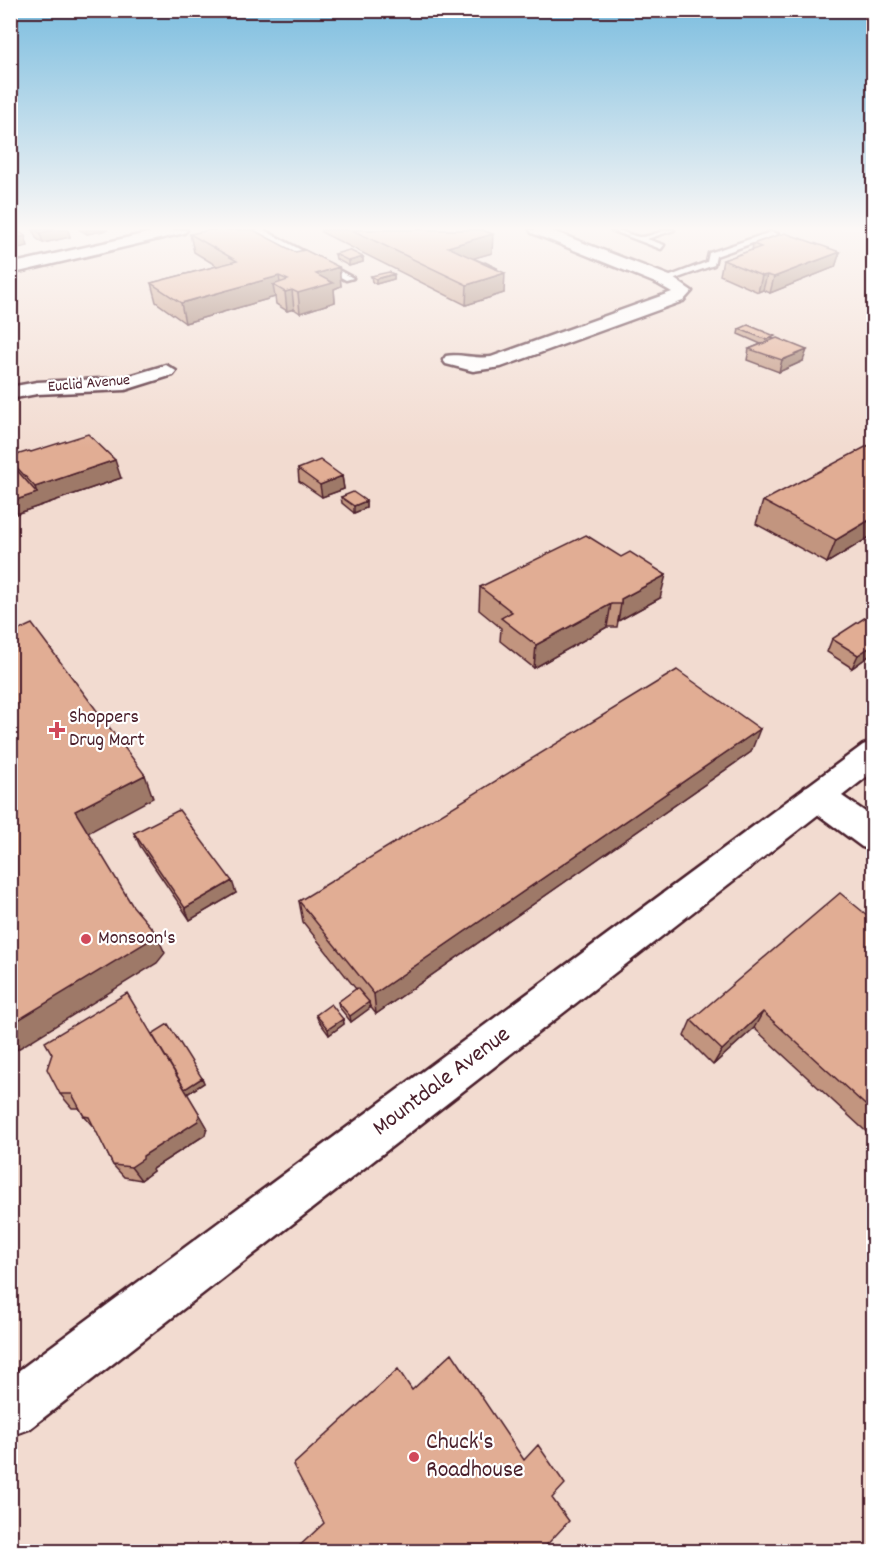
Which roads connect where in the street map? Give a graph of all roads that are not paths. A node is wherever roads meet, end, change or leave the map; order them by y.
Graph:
1 (661, 303) edge
2 (453, 360) dead end
3 (166, 371) dead end
4 (10, 393) edge
5 (873, 753) edge
6 (817, 796) junction
7 (873, 837) edge
8 (10, 1410) edge

1 - 2 street
3 - 4 street, Euclid Avenue
5 - 6 street, Mountdale Avenue
6 - 7 street
6 - 8 street, Mountdale Avenue

